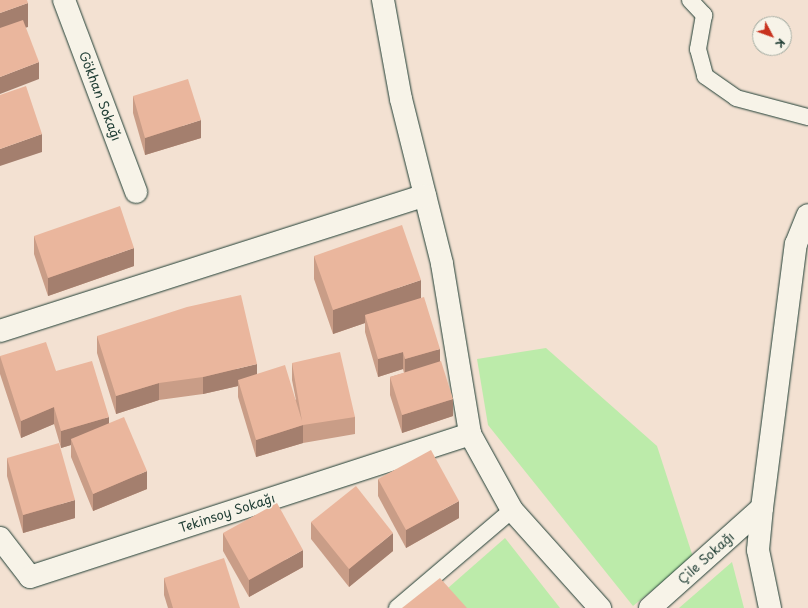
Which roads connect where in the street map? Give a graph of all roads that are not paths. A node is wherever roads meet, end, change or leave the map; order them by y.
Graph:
1 (64, 0) edge
2 (383, 0) edge
3 (690, 0) edge
4 (808, 117) edge
5 (136, 192) dead end
6 (425, 195) junction
7 (808, 215) edge
8 (0, 331) edge
9 (470, 434) junction
10 (762, 508) junction
11 (512, 510) junction
12 (0, 538) edge
13 (397, 608) edge
14 (600, 608) edge
15 (650, 608) edge
16 (770, 608) edge

1 - 5 street, Gökhan Sokağı
2 - 6 street
3 - 4 lane
6 - 8 street
6 - 9 street
7 - 10 street
9 - 11 street
9 - 12 street, Tekinsoy Sokağı
10 - 15 street, Çile Sokağı
10 - 16 street
11 - 13 lane
11 - 14 street

